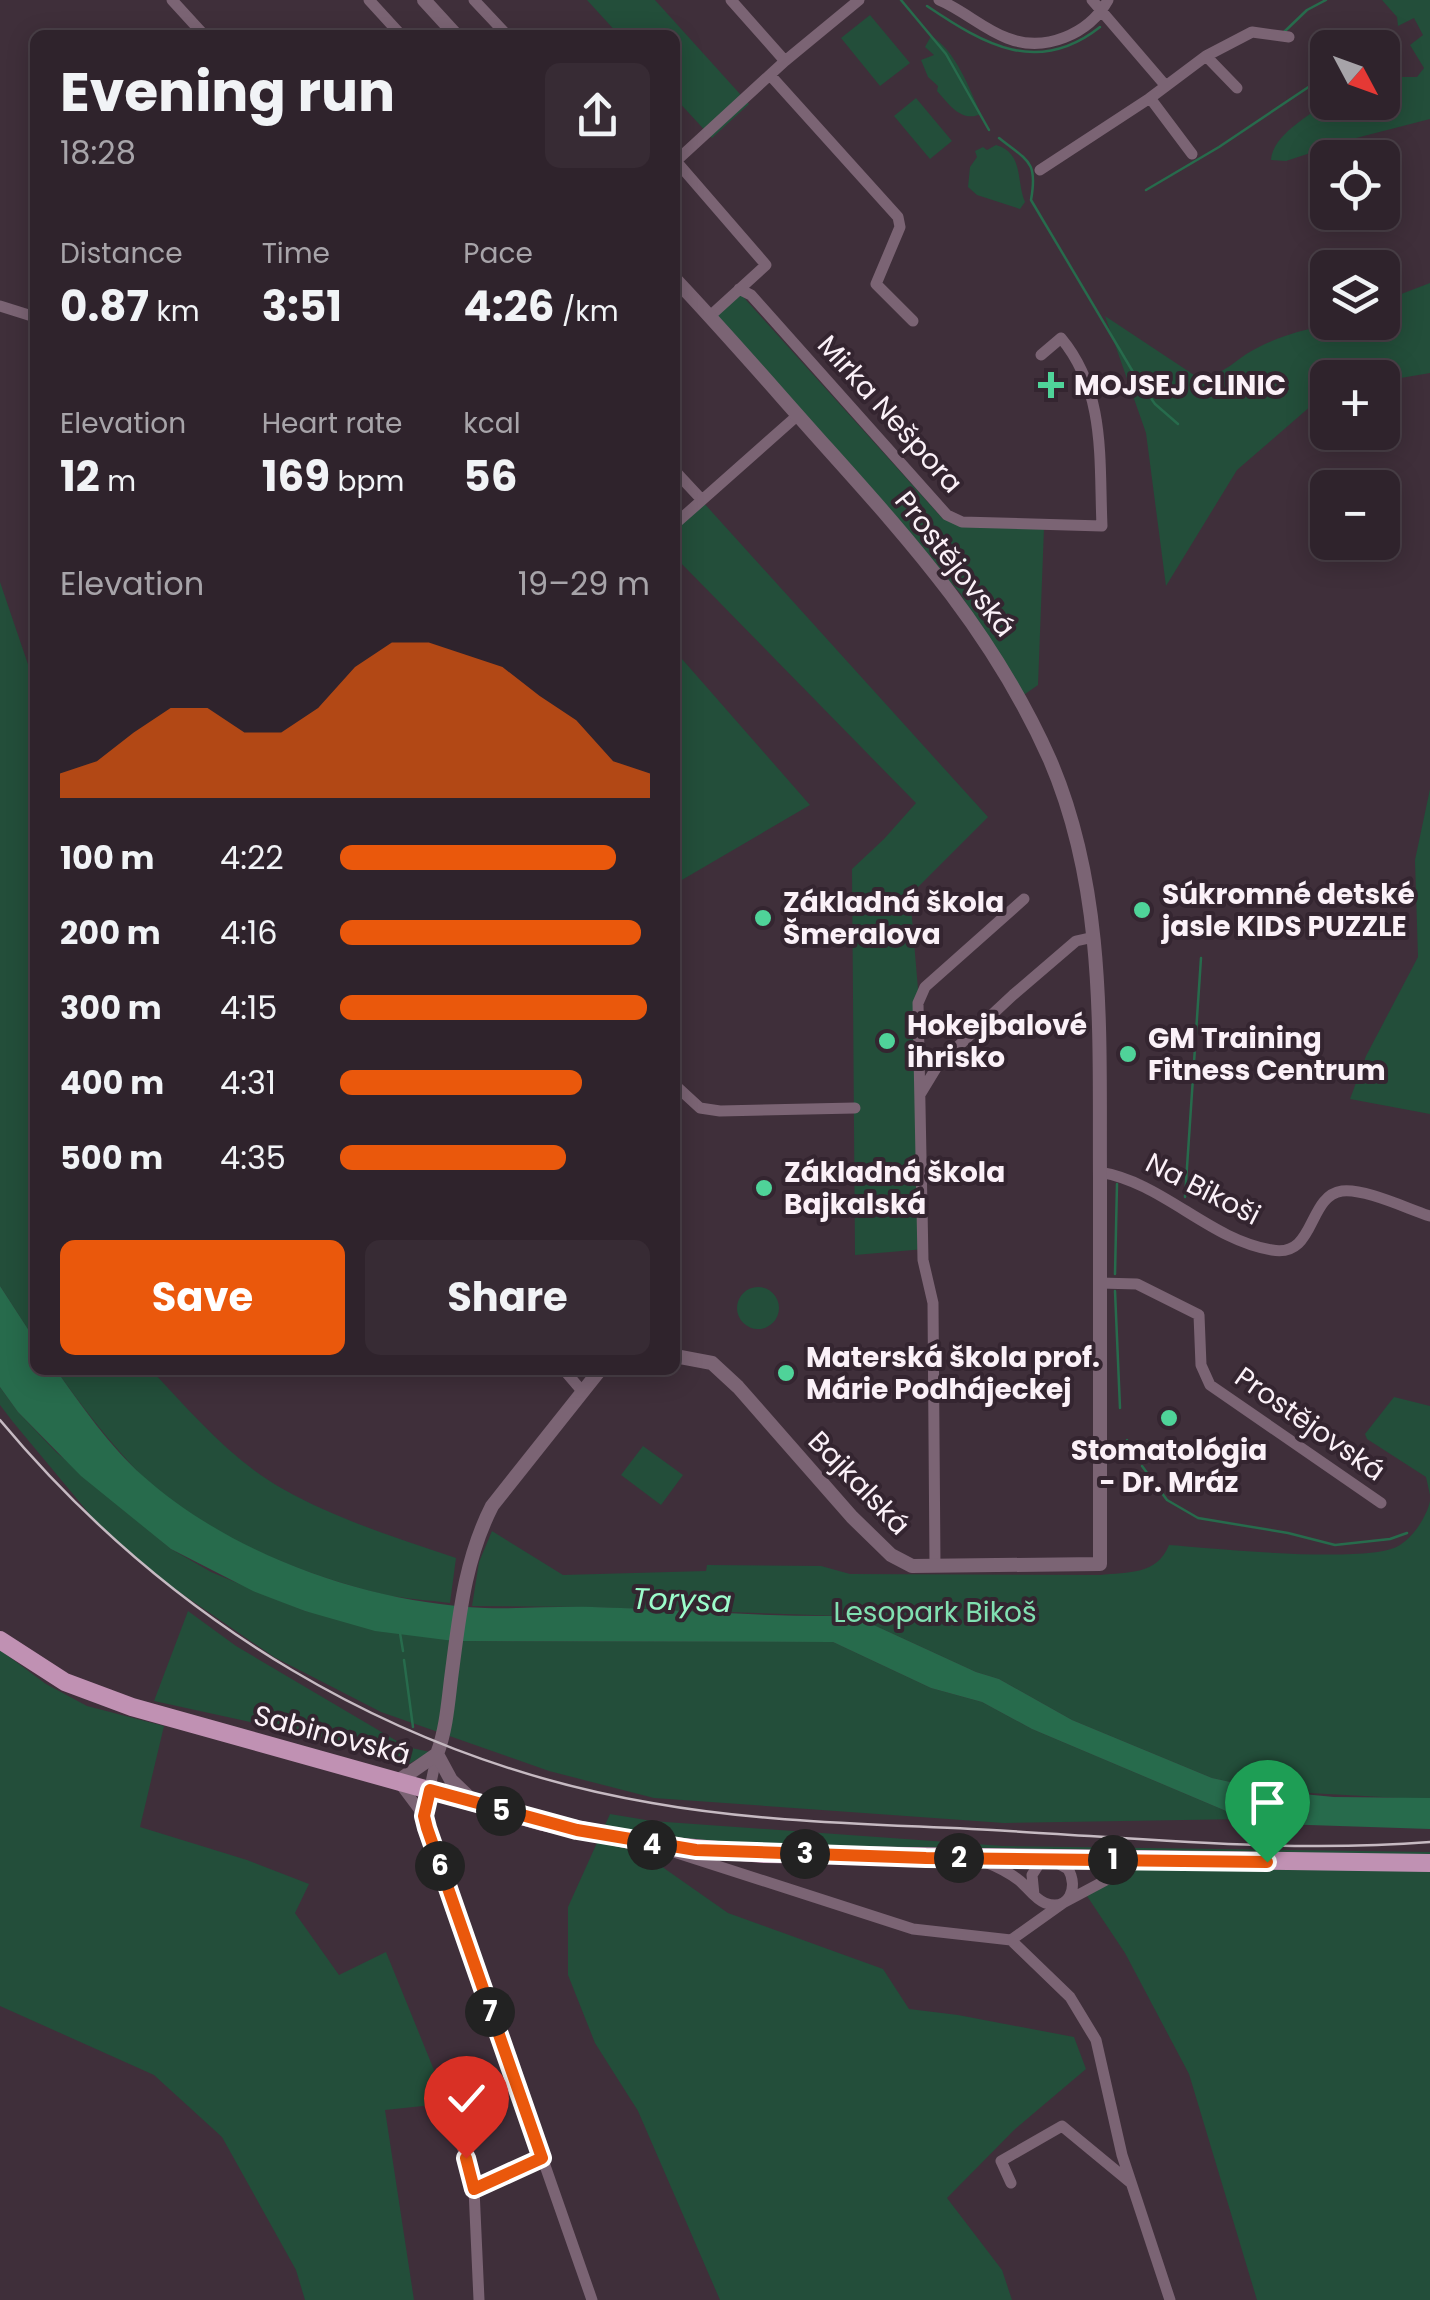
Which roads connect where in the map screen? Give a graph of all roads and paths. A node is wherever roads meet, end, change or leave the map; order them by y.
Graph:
1 (172, 0) edge
2 (369, 0) edge
3 (424, 0) edge
4 (474, 0) edge
5 (731, 0) edge
6 (859, 0) edge
7 (939, 0) edge
8 (1092, 0) edge
9 (1105, 6) edge
10 (199, 30) edge
11 (396, 30) edge
12 (451, 30) edge
13 (502, 30) edge
14 (1289, 37) dead end
15 (1206, 56) junction
16 (785, 61) junction
17 (770, 75) junction
18 (1166, 85) junction
19 (1237, 88) dead end
20 (1150, 98) junction
21 (1192, 154) dead end
22 (680, 158) edge
23 (680, 167) edge
24 (1040, 170) dead end
25 (680, 283) edge
26 (740, 289) junction
27 (696, 300) junction
28 (724, 302) junction
29 (0, 306) edge
30 (30, 315) edge
31 (710, 316) junction
32 (913, 321) dead end
33 (1041, 356) dead end
34 (798, 415) junction
35 (680, 476) edge
36 (702, 500) junction
37 (680, 520) edge
38 (1024, 899) dead end
39 (1094, 937) junction
40 (920, 1055) junction
41 (938, 1065) junction
42 (680, 1090) edge
43 (921, 1093) junction
44 (855, 1108) dead end
45 (1100, 1172) junction
46 (1430, 1216) edge
47 (1100, 1283) junction
48 (680, 1357) edge
49 (568, 1375) edge
50 (596, 1375) edge
51 (582, 1391) junction
52 (1380, 1503) dead end
53 (1100, 1564) joint
54 (935, 1566) junction
55 (0, 1640) edge
56 (437, 1754) junction
57 (398, 1781) junction
58 (430, 1790) junction
59 (476, 1804) junction
60 (424, 1816) junction
61 (649, 1844) junction
62 (974, 1858) junction
63 (1050, 1860) junction
64 (1144, 1860) junction
65 (1430, 1862) edge
66 (1036, 1897) junction
67 (1063, 1903) junction
68 (1039, 1919) junction
69 (1011, 1940) junction
70 (458, 2135) dead end
71 (542, 2158) junction
72 (1131, 2182) junction
73 (1011, 2183) dead end
74 (474, 2189) junction
75 (479, 2300) edge
76 (592, 2300) edge
77 (1170, 2300) edge

1 - 10 street
2 - 11 street
3 - 12 street
4 - 13 street
5 - 16 street
6 - 16 street
7 - 9 street
8 - 9 street
9 - 18 street
14 - 15 street
15 - 18 street
15 - 19 street
16 - 17 street
17 - 22 street
17 - 32 street
18 - 20 street
20 - 21 street
20 - 24 street
23 - 26 street
25 - 27 street, Prostějovská
26 - 28 street
26 - 33 street, Mirka Nešpora
27 - 28 street
27 - 31 street, Prostějovská
28 - 31 street
29 - 30 street
31 - 34 street, Prostějovská
34 - 36 street
34 - 39 street, Prostějovská
35 - 36 street
36 - 37 street
38 - 40 street
39 - 41 street
39 - 45 street, Prostějovská
40 - 41 street
40 - 43 street
41 - 43 street
42 - 44 street
43 - 54 street
45 - 46 street, Na Bikoši
45 - 47 street, Prostějovská
47 - 52 street, Prostějovská
47 - 53 street, Prostějovská
48 - 54 street, Bajkalská
49 - 51 street
50 - 51 street
51 - 56 street
53 - 54 street, Bajkalská
55 - 57 main road, Sabinovská
56 - 57 street
56 - 58 street
56 - 59 street
57 - 58 main road, Sabinovská
57 - 60 street
58 - 59 main road, Sabinovská
58 - 60 street
59 - 61 main road, Sabinovská
60 - 71 street
61 - 62 main road, Sabinovská
61 - 69 street
62 - 63 main road, Sabinovská
62 - 66 street
63 - 64 main road, Sabinovská
63 - 66 street
63 - 67 street
64 - 65 main road, Sabinovská
64 - 67 street
66 - 67 street
66 - 68 street
67 - 68 street
68 - 69 street
69 - 72 street
70 - 74 street
71 - 74 street
71 - 76 street
72 - 73 street
72 - 77 street
74 - 75 street

